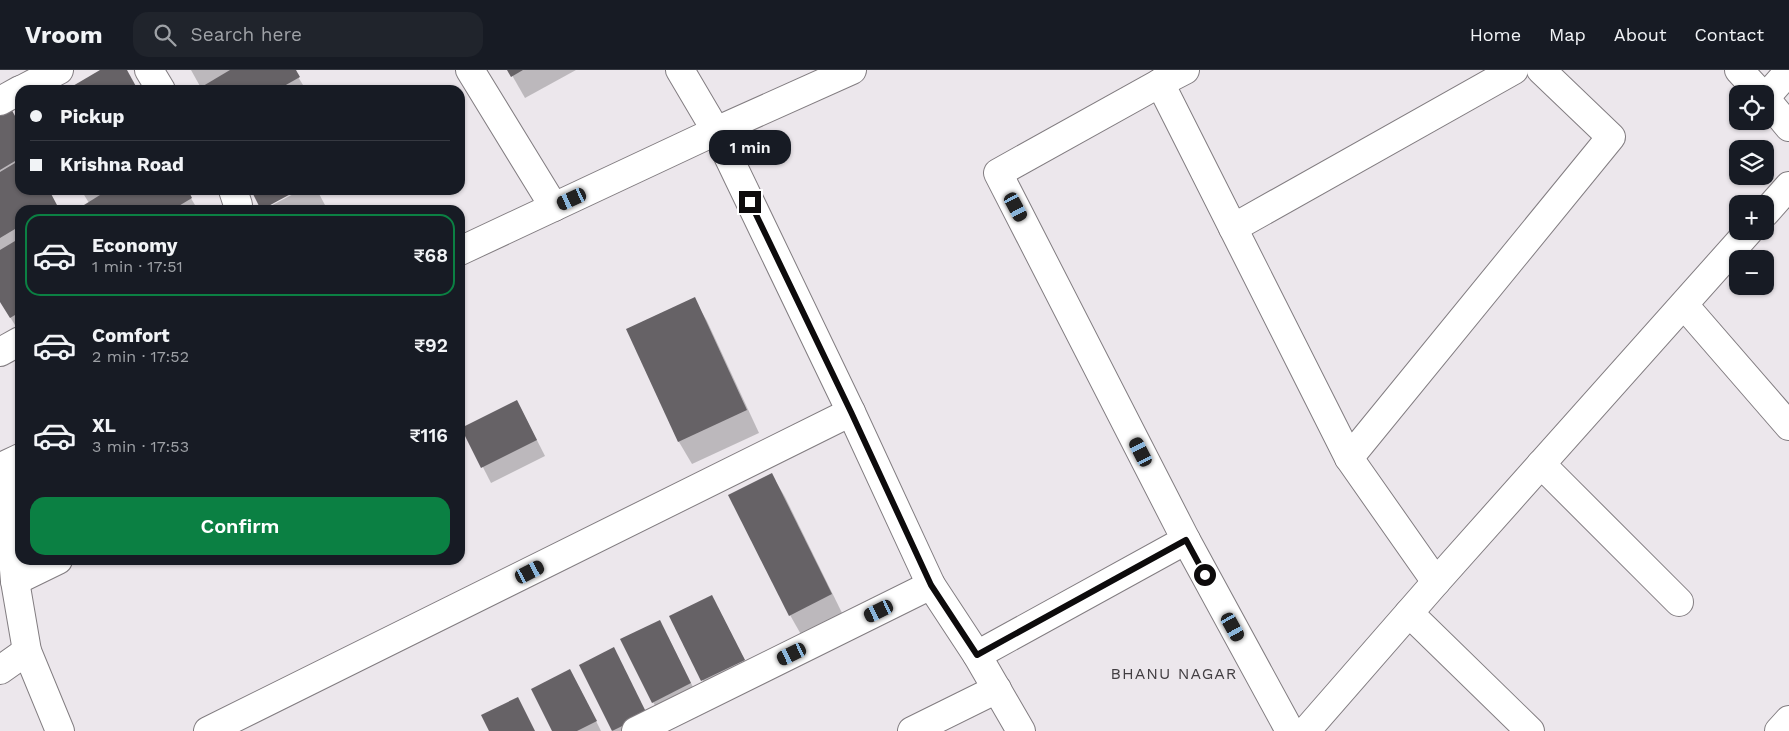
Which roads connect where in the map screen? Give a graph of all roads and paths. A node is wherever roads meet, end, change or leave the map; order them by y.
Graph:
1 (59, 70) edge
2 (149, 70) edge
3 (470, 70) edge
4 (680, 70) edge
5 (852, 70) edge
6 (1185, 70) edge
7 (1514, 70) edge
8 (1541, 70) edge
9 (1739, 70) edge
10 (1789, 71) edge
11 (1160, 83) junction
12 (30, 85) edge
13 (158, 85) edge
14 (1753, 85) edge
15 (1774, 88) edge
16 (15, 93) edge
17 (0, 101) edge
18 (1774, 109) edge
19 (1789, 127) edge
20 (716, 131) junction
21 (1789, 186) edge
22 (1774, 203) edge
23 (554, 207) junction
24 (1233, 228) junction
25 (1741, 240) edge
26 (465, 250) edge
27 (1684, 305) junction
28 (15, 344) edge
29 (0, 352) edge
30 (851, 412) junction
31 (1789, 426) edge
32 (1349, 458) junction
33 (8, 459) edge
34 (1541, 464) junction
35 (1186, 540) junction
36 (48, 565) edge
37 (15, 581) junction
38 (1436, 582) junction
39 (931, 585) junction
40 (1679, 602) dead end
41 (1409, 613) junction
42 (27, 651) junction
43 (977, 655) junction
44 (0, 670) edge
45 (997, 689) junction
46 (1789, 720) edge
47 (60, 731) edge
48 (208, 731) edge
49 (636, 731) edge
50 (912, 731) edge
51 (1021, 731) edge
52 (1290, 731) edge
53 (1306, 731) edge
54 (1530, 731) edge
55 (1780, 731) edge

1 - 12 street
2 - 13 street
3 - 23 street
4 - 20 street
5 - 20 street
6 - 11 street
7 - 24 street
8 - 32 street
9 - 14 street
10 - 15 street
11 - 24 street
11 - 35 street
16 - 17 street
18 - 19 street
20 - 23 street
20 - 30 street
21 - 22 street
23 - 26 street
24 - 32 street
25 - 27 street
27 - 31 street
27 - 34 street
28 - 29 street
30 - 39 street
30 - 48 street
32 - 38 street
33 - 37 street
34 - 38 street
34 - 40 street
35 - 43 street
35 - 52 street
36 - 37 street
37 - 42 street
38 - 41 street
39 - 43 street
39 - 49 street
41 - 53 street
41 - 54 street
42 - 44 street
42 - 47 street
43 - 45 street
45 - 50 street
45 - 51 street
46 - 55 street

